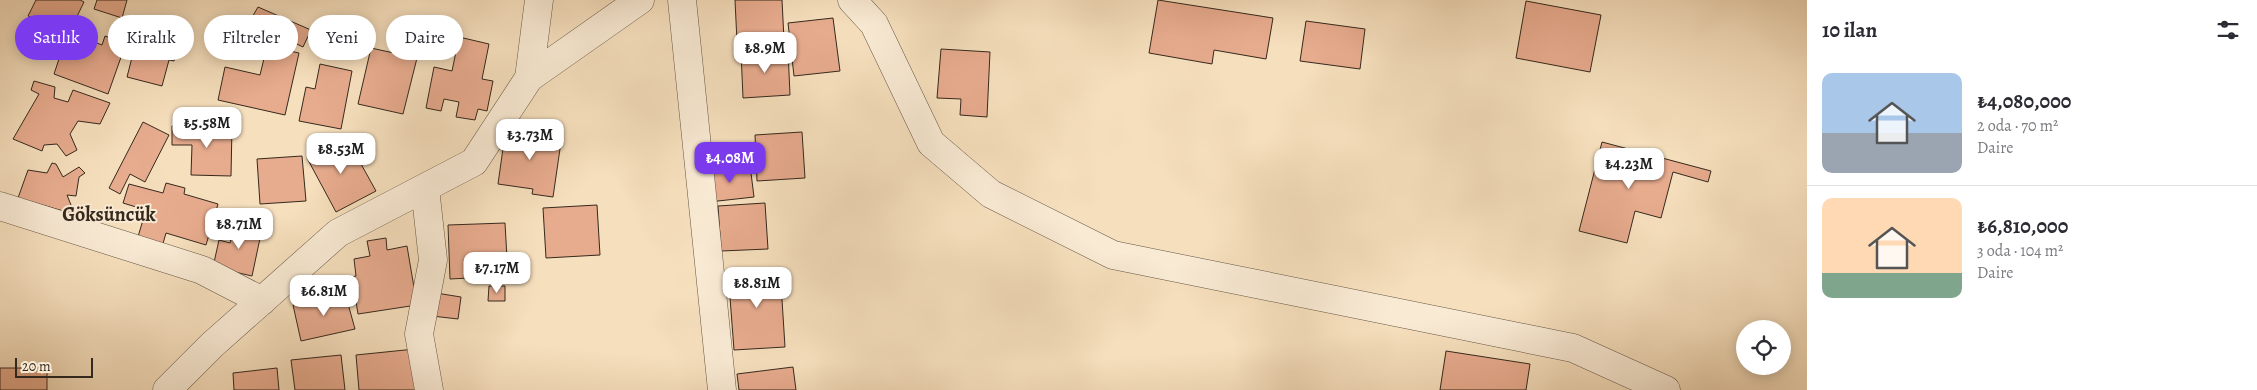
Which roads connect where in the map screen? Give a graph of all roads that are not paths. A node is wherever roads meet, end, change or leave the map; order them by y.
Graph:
1 (539, 0) edge
2 (640, 0) edge
3 (682, 0) edge
4 (852, 0) edge
5 (529, 78) junction
6 (425, 188) junction
7 (0, 206) edge
8 (262, 301) junction
9 (167, 390) edge
10 (429, 390) edge
11 (722, 390) edge
12 (1666, 390) edge

1 - 5 street
2 - 5 street
3 - 11 street
4 - 12 street
5 - 6 street
6 - 8 street
6 - 10 street
7 - 8 street
8 - 9 street

